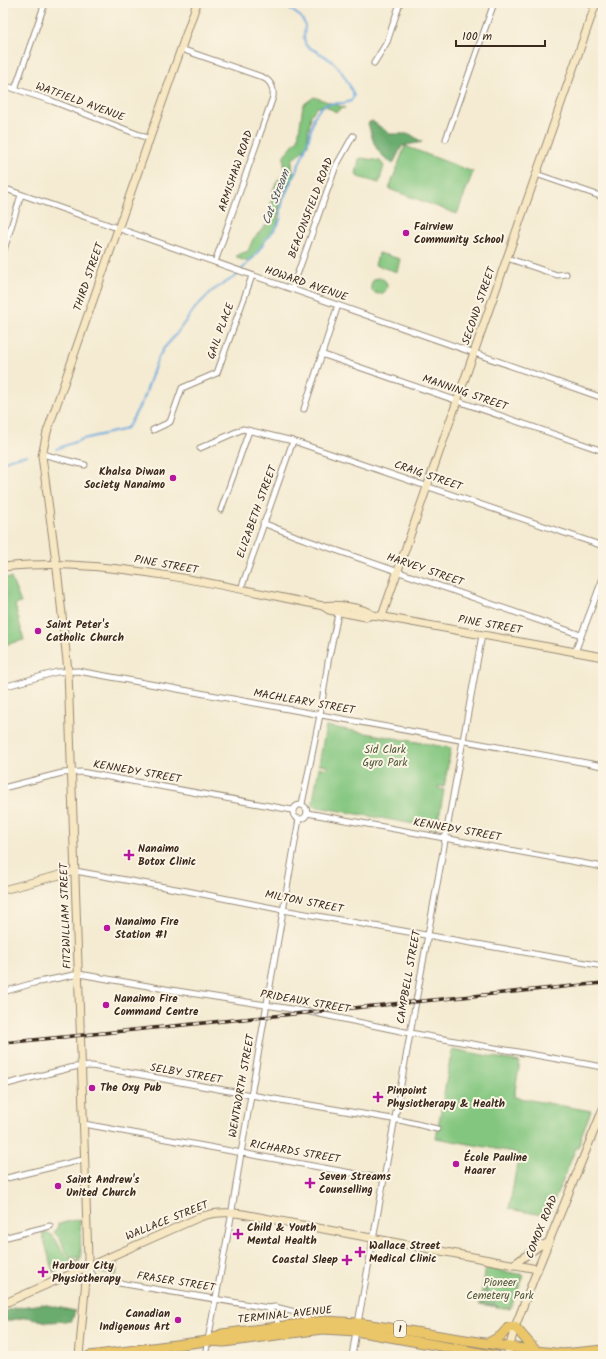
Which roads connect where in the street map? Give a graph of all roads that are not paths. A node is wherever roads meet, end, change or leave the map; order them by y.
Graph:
1 (45, 3) edge
2 (198, 3) edge
3 (400, 3) edge
4 (494, 3) edge
5 (596, 3) edge
6 (182, 49) junction
7 (374, 63) dead end
8 (3, 85) edge
9 (15, 89) junction
10 (353, 136) dead end
11 (150, 139) junction
12 (446, 139) dead end
13 (536, 174) junction
14 (3, 188) edge
15 (21, 195) junction
16 (603, 197) edge
17 (118, 229) junction
18 (3, 253) edge
19 (507, 258) junction
20 (215, 262) junction
21 (566, 274) dead end
22 (252, 276) junction
23 (292, 289) junction
24 (338, 305) junction
25 (474, 352) junction
26 (322, 354) junction
27 (603, 398) edge
28 (457, 400) junction
29 (304, 409) dead end
30 (153, 430) dead end
31 (249, 431) junction
32 (293, 441) junction
33 (200, 448) dead end
34 (603, 451) edge
35 (42, 454) junction
36 (86, 465) dead end
37 (426, 486) junction
38 (221, 510) dead end
39 (263, 523) junction
40 (603, 534) edge
41 (602, 545) edge
42 (56, 564) junction
43 (3, 567) edge
44 (397, 571) junction
45 (603, 578) edge
46 (241, 589) junction
47 (339, 609) junction
48 (382, 616) junction
49 (482, 635) junction
50 (581, 635) junction
51 (575, 652) junction
52 (603, 657) edge
53 (68, 671) junction
54 (3, 687) edge
55 (320, 715) junction
56 (462, 741) junction
57 (603, 766) edge
58 (72, 772) junction
59 (3, 788) edge
60 (302, 804) junction
61 (292, 810) junction
62 (307, 813) junction
63 (299, 819) junction
64 (444, 839) junction
65 (603, 867) edge
66 (75, 871) junction
67 (3, 890) edge
68 (283, 910) junction
69 (427, 936) junction
70 (603, 966) edge
71 (78, 974) junction
72 (3, 992) edge
73 (267, 1005) junction
74 (410, 1033) junction
75 (82, 1066) junction
76 (603, 1067) edge
77 (3, 1085) edge
78 (250, 1095) junction
79 (603, 1109) edge
80 (394, 1120) junction
81 (84, 1124) junction
82 (437, 1129) dead end
83 (240, 1153) junction
84 (85, 1160) junction
85 (3, 1179) edge
86 (384, 1179) junction
87 (231, 1213) junction
88 (50, 1226) dead end
89 (3, 1238) edge
90 (373, 1239) junction
91 (548, 1243) junction
92 (513, 1265) junction
93 (88, 1267) junction
94 (537, 1270) junction
95 (217, 1299) junction
96 (3, 1304) edge
97 (268, 1308) junction
98 (311, 1322) junction
99 (278, 1327) junction
100 (357, 1327) junction
101 (515, 1327) junction
102 (207, 1342) junction
103 (488, 1343) junction
104 (603, 1350) edge
105 (536, 1351) junction
106 (508, 1352) edge
107 (79, 1356) edge
108 (89, 1356) edge
109 (205, 1356) edge
110 (352, 1356) edge
111 (497, 1356) edge

1 - 9 street
2 - 6 street, THIRD STREET
3 - 7 street
4 - 12 street
5 - 13 street, SECOND STREET
6 - 11 street, THIRD STREET
6 - 20 street, ARMISHAW ROAD
8 - 9 street, WATFIELD AVENUE
9 - 11 street, WATFIELD AVENUE
10 - 23 street, BEACONSFIELD ROAD
11 - 17 street, THIRD STREET
13 - 16 street
13 - 19 street, SECOND STREET
14 - 15 street, HOWARD AVENUE
15 - 17 street, HOWARD AVENUE
15 - 18 street
17 - 20 street, HOWARD AVENUE
17 - 35 street, THIRD STREET
19 - 21 street
19 - 25 street, SECOND STREET
20 - 22 street, HOWARD AVENUE
22 - 23 street, HOWARD AVENUE
22 - 30 street, GAIL PLACE
23 - 24 street, HOWARD AVENUE
24 - 25 street, HOWARD AVENUE
24 - 26 street
25 - 27 street, HOWARD AVENUE
25 - 28 street, SECOND STREET
26 - 28 street, MANNING STREET
26 - 29 street
28 - 34 street, MANNING STREET
28 - 37 street, SECOND STREET
31 - 32 street, CRAIG STREET
31 - 33 street, CRAIG STREET
31 - 38 street
32 - 37 street, CRAIG STREET
32 - 39 street, ELIZABETH STREET
35 - 36 street
35 - 42 street, THIRD STREET
37 - 41 street, CRAIG STREET
37 - 44 street, SECOND STREET
39 - 44 street, HARVEY STREET
39 - 46 street, ELIZABETH STREET
40 - 41 street
42 - 43 street, PINE STREET
42 - 46 street, PINE STREET
42 - 53 street, FITZWILLIAM STREET
44 - 48 street, SECOND STREET
44 - 50 street, HARVEY STREET
45 - 50 street
46 - 47 street, PINE STREET
47 - 48 street, PINE STREET
47 - 55 street
48 - 49 street, PINE STREET
49 - 51 street, PINE STREET
49 - 56 street, CAMPBELL STREET
50 - 51 street
51 - 52 street, PINE STREET
53 - 54 street, MACHLEARY STREET
53 - 55 street, MACHLEARY STREET
53 - 58 street, FITZWILLIAM STREET
55 - 56 street, MACHLEARY STREET
55 - 60 street
56 - 57 street, MACHLEARY STREET
56 - 64 street, CAMPBELL STREET
58 - 59 street, KENNEDY STREET
58 - 61 street, KENNEDY STREET
58 - 66 street, FITZWILLIAM STREET
60 - 61 street
60 - 62 street
61 - 63 street
62 - 63 street
62 - 64 street, KENNEDY STREET
63 - 68 street, WENTWORTH STREET
64 - 65 street, KENNEDY STREET
64 - 69 street, CAMPBELL STREET
66 - 67 street, MILTON STREET
66 - 68 street, MILTON STREET
66 - 71 street, FITZWILLIAM STREET
68 - 69 street, MILTON STREET
68 - 73 street, WENTWORTH STREET
69 - 70 street, MILTON STREET
69 - 74 street, CAMPBELL STREET
71 - 72 street, PRIDEAUX STREET
71 - 73 street, PRIDEAUX STREET
71 - 75 street, FITZWILLIAM STREET
73 - 74 street, PRIDEAUX STREET
73 - 78 street, WENTWORTH STREET
74 - 76 street, PRIDEAUX STREET
74 - 80 street, CAMPBELL STREET
75 - 77 street, SELBY STREET
75 - 78 street, SELBY STREET
75 - 81 street, FITZWILLIAM STREET
78 - 80 street, SELBY STREET
78 - 83 street, WENTWORTH STREET
79 - 91 street, COMOX ROAD
80 - 82 street, SELBY STREET
80 - 86 street, CAMPBELL STREET
81 - 83 street, RICHARDS STREET
81 - 84 street, FITZWILLIAM STREET
83 - 86 street, RICHARDS STREET
83 - 87 street, WENTWORTH STREET
84 - 85 street
84 - 93 street, FITZWILLIAM STREET
86 - 90 street, CAMPBELL STREET
87 - 90 street, WALLACE STREET
87 - 93 street, WALLACE STREET
87 - 95 street, WENTWORTH STREET
88 - 89 street
90 - 92 street, WALLACE STREET
90 - 100 street, CAMPBELL STREET
91 - 92 street
91 - 94 street, COMOX ROAD
92 - 94 street, WALLACE STREET
93 - 95 street, FRASER STREET
93 - 96 street, WALLACE STREET
93 - 107 street, FITZWILLIAM STREET
94 - 101 street, COMOX ROAD
95 - 97 street, FRASER STREET
95 - 102 street, WENTWORTH STREET
97 - 98 street, FRASER STREET
97 - 99 street
98 - 99 highway, TERMINAL AVENUE / 1
98 - 100 highway, TERMINAL AVENUE / 1
99 - 102 highway, TERMINAL AVENUE / 1
100 - 102 highway, TERMINAL AVENUE / 1
100 - 103 highway, TERMINAL AVENUE / 1
100 - 110 street, CAMPBELL STREET
100 - 111 highway, TERMINAL AVENUE / 1
101 - 103 highway
101 - 105 highway
101 - 106 street, COMOX ROAD
102 - 108 highway, TERMINAL AVENUE / 1
102 - 109 street, WENTWORTH STREET
103 - 106 highway, TERMINAL AVENUE / 1
104 - 105 highway, 1
105 - 106 highway, 1

